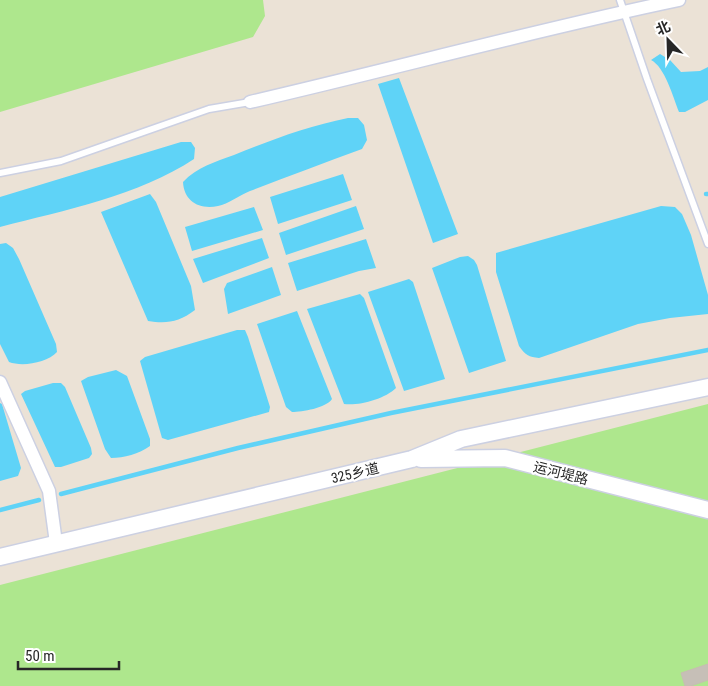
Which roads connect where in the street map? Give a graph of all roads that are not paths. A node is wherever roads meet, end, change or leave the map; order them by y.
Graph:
1 (679, 0) edge
2 (622, 6) edge
3 (250, 102) joint
4 (0, 172) edge
5 (708, 244) edge
6 (0, 382) edge
7 (708, 387) edge
8 (412, 459) junction
9 (708, 510) edge
10 (56, 543) junction
11 (0, 557) edge

1 - 2 street
2 - 3 street
2 - 5 lane
3 - 4 lane
6 - 10 street
7 - 8 street, 325乡道
8 - 9 street, 运河堤路
8 - 10 street, 325乡道
10 - 11 street, 325乡道

